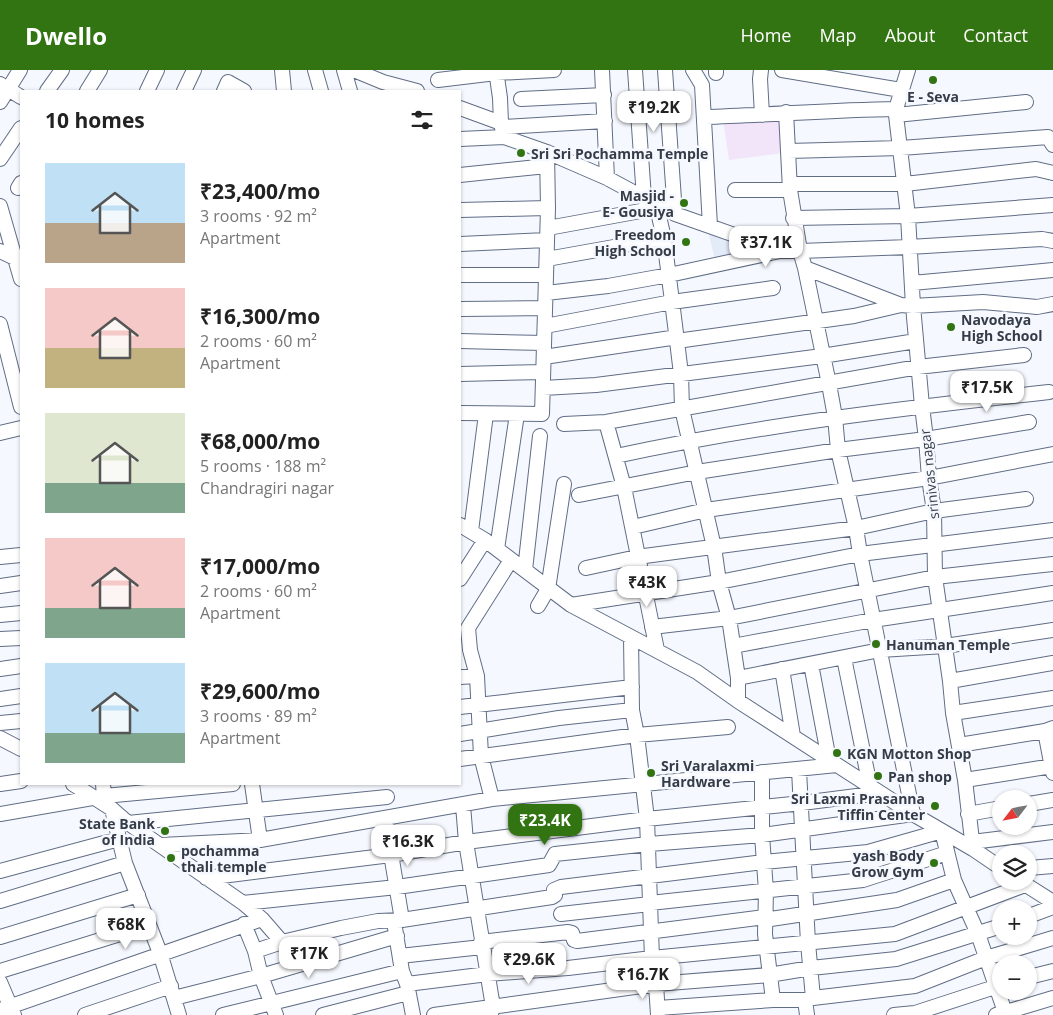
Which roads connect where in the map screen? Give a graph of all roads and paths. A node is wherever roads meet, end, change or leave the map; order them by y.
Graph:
1 (20, 70) edge
2 (62, 70) edge
3 (100, 70) edge
4 (157, 70) edge
5 (194, 70) edge
6 (282, 70) edge
7 (316, 70) edge
8 (344, 70) edge
9 (354, 70) edge
10 (554, 70) edge
11 (602, 70) edge
12 (635, 70) edge
13 (665, 70) edge
14 (693, 70) edge
15 (761, 70) edge
16 (782, 70) edge
17 (908, 70) edge
18 (496, 72) edge
19 (438, 80) dead end
20 (229, 81) edge
21 (4, 87) edge
22 (48, 90) edge
23 (89, 90) edge
24 (147, 90) edge
25 (184, 90) edge
26 (242, 90) edge
27 (284, 90) edge
28 (321, 90) edge
29 (350, 90) edge
30 (413, 90) edge
31 (901, 90) junction
32 (604, 94) junction
33 (20, 96) edge
34 (521, 99) dead end
35 (0, 102) edge
36 (1026, 102) dead end
37 (461, 108) edge
38 (786, 112) junction
39 (896, 112) junction
40 (762, 115) junction
41 (704, 117) junction
42 (605, 121) junction
43 (20, 129) edge
44 (503, 129) junction
45 (461, 139) edge
46 (1053, 145) edge
47 (901, 148) junction
48 (788, 151) junction
49 (547, 152) junction
50 (0, 159) edge
51 (547, 166) junction
52 (1053, 173) edge
53 (461, 175) edge
54 (607, 178) junction
55 (905, 184) junction
56 (790, 187) junction
57 (735, 190) dead end
58 (644, 198) junction
59 (1053, 205) edge
60 (0, 206) edge
61 (659, 206) junction
62 (548, 208) junction
63 (461, 210) edge
64 (675, 214) junction
65 (908, 216) junction
66 (793, 218) junction
67 (710, 226) junction
68 (547, 234) junction
69 (664, 238) junction
70 (1053, 241) edge
71 (461, 244) edge
72 (909, 247) junction
73 (780, 251) junction
74 (800, 251) junction
75 (0, 252) edge
76 (547, 259) junction
77 (18, 260) edge
78 (805, 268) junction
79 (1053, 270) edge
80 (20, 273) edge
81 (461, 275) edge
82 (546, 275) junction
83 (669, 275) junction
84 (912, 283) junction
85 (773, 288) dead end
86 (546, 293) junction
87 (672, 302) junction
88 (1053, 304) edge
89 (907, 305) junction
90 (545, 308) junction
91 (461, 309) edge
92 (816, 321) junction
93 (0, 324) edge
94 (545, 326) junction
95 (461, 341) edge
96 (678, 341) junction
97 (916, 342) junction
98 (544, 350) junction
99 (1024, 355) dead end
100 (822, 356) junction
101 (918, 367) junction
102 (543, 372) junction
103 (461, 374) edge
104 (681, 374) junction
105 (829, 384) junction
106 (543, 388) junction
107 (1049, 392) dead end
108 (20, 403) edge
109 (922, 406) junction
110 (682, 409) junction
111 (461, 413) edge
112 (486, 414) junction
113 (517, 414) junction
114 (835, 417) junction
115 (606, 422) junction
116 (1029, 422) dead end
117 (564, 424) dead end
118 (20, 428) edge
119 (0, 433) edge
120 (540, 436) dead end
121 (926, 439) junction
122 (688, 440) junction
123 (838, 450) junction
124 (1053, 454) edge
125 (616, 456) junction
126 (697, 472) junction
127 (929, 478) junction
128 (564, 484) dead end
129 (624, 487) junction
130 (848, 489) junction
131 (579, 495) dead end
132 (1026, 499) dead end
133 (706, 510) junction
134 (934, 510) junction
135 (633, 527) junction
136 (465, 528) edge
137 (856, 528) junction
138 (1053, 530) edge
139 (484, 540) junction
140 (936, 546) junction
141 (714, 547) junction
142 (497, 549) junction
143 (860, 554) junction
144 (20, 555) edge
145 (0, 557) edge
146 (637, 557) junction
147 (511, 560) junction
148 (1053, 564) edge
149 (586, 568) dead end
150 (524, 570) junction
151 (461, 577) edge
152 (935, 577) junction
153 (719, 582) junction
154 (20, 583) edge
155 (0, 586) edge
156 (548, 589) junction
157 (869, 592) junction
158 (1053, 593) edge
159 (645, 594) junction
160 (571, 605) junction
161 (538, 606) dead end
162 (940, 610) junction
163 (20, 613) edge
164 (0, 615) edge
165 (729, 618) junction
166 (873, 620) junction
167 (652, 627) junction
168 (1053, 630) edge
169 (631, 637) junction
170 (20, 638) edge
171 (0, 639) edge
172 (733, 646) junction
173 (945, 646) junction
174 (657, 650) junction
175 (880, 650) junction
176 (465, 651) edge
177 (844, 658) junction
178 (1053, 663) edge
179 (811, 664) junction
180 (20, 666) edge
181 (0, 669) edge
182 (782, 669) junction
183 (477, 676) junction
184 (461, 677) edge
185 (738, 678) junction
186 (950, 681) junction
187 (632, 687) junction
188 (20, 696) edge
189 (1053, 698) edge
190 (0, 699) edge
191 (738, 701) junction
192 (478, 705) junction
193 (461, 707) edge
194 (632, 710) junction
195 (953, 713) junction
196 (20, 721) edge
197 (0, 724) edge
198 (728, 727) dead end
199 (1049, 730) edge
200 (479, 732) junction
201 (461, 734) edge
202 (637, 735) junction
203 (793, 736) junction
204 (1, 739) edge
205 (959, 745) junction
206 (20, 748) edge
207 (481, 756) junction
208 (461, 758) edge
209 (833, 762) junction
210 (1053, 769) edge
211 (799, 770) junction
212 (762, 772) junction
213 (965, 780) junction
214 (20, 781) edge
215 (643, 783) junction
216 (0, 784) edge
217 (76, 785) edge
218 (216, 785) edge
219 (252, 785) edge
220 (875, 789) junction
221 (100, 792) edge
222 (387, 797) dead end
223 (492, 799) junction
224 (1053, 800) edge
225 (1038, 802) edge
226 (802, 803) junction
227 (462, 804) junction
228 (761, 807) junction
229 (112, 809) junction
230 (256, 810) junction
231 (992, 810) edge
232 (0, 814) edge
233 (913, 814) junction
234 (968, 814) junction
235 (385, 818) junction
236 (647, 819) junction
237 (128, 824) junction
238 (803, 830) junction
239 (942, 831) junction
240 (1053, 832) edge
241 (762, 835) junction
242 (119, 839) junction
243 (260, 840) junction
244 (466, 842) junction
245 (649, 844) junction
246 (161, 845) junction
247 (972, 846) junction
248 (947, 853) junction
249 (391, 855) junction
250 (804, 858) junction
251 (992, 861) edge
252 (764, 862) junction
253 (125, 863) junction
254 (1053, 866) edge
255 (1037, 867) edge
256 (0, 871) edge
257 (472, 875) junction
258 (650, 876) junction
259 (206, 878) junction
260 (954, 880) junction
261 (805, 886) junction
262 (397, 887) junction
263 (1006, 890) edge
264 (1034, 890) edge
265 (766, 891) junction
266 (138, 895) junction
267 (0, 901) edge
268 (243, 902) junction
269 (1052, 902) edge
270 (650, 903) junction
271 (476, 907) junction
272 (966, 907) junction
273 (1037, 911) edge
274 (561, 914) dead end
275 (806, 914) junction
276 (765, 918) junction
277 (262, 919) junction
278 (397, 920) junction
279 (244, 924) junction
280 (149, 926) junction
281 (992, 929) edge
282 (652, 931) junction
283 (978, 934) junction
284 (397, 936) junction
285 (0, 938) edge
286 (1053, 938) edge
287 (282, 942) junction
288 (808, 943) junction
289 (482, 945) junction
290 (767, 947) junction
291 (255, 951) junction
292 (160, 953) junction
293 (400, 956) junction
294 (652, 958) junction
295 (986, 958) junction
296 (811, 968) junction
297 (1053, 970) edge
298 (0, 971) edge
299 (992, 971) edge
300 (488, 974) junction
301 (769, 975) junction
302 (1037, 975) edge
303 (260, 976) junction
304 (0, 982) edge
305 (405, 982) junction
306 (656, 984) junction
307 (992, 988) edge
308 (172, 992) junction
309 (1053, 998) edge
310 (809, 999) junction
311 (773, 1000) junction
312 (1000, 1000) edge
313 (274, 1009) edge
314 (8, 1010) edge
315 (492, 1011) edge
316 (656, 1013) edge
317 (1002, 1014) edge
318 (85, 1015) edge
319 (179, 1015) edge
320 (223, 1015) edge
321 (323, 1015) edge
322 (413, 1015) edge
323 (434, 1015) edge
324 (807, 1015) edge
325 (894, 1015) edge

1 - 21 street
2 - 22 street
3 - 23 street
4 - 24 street
5 - 25 street
6 - 27 street
7 - 28 street
8 - 29 street
9 - 30 street
10 - 18 street
11 - 32 street
12 - 58 street
13 - 64 street
14 - 41 street
15 - 40 street
16 - 31 street
17 - 31 street, srinivas nagar
18 - 19 street
18 - 44 street
20 - 26 street
21 - 33 street
21 - 35 street
31 - 39 street, srinivas nagar
32 - 34 street
32 - 42 street
36 - 39 street
37 - 44 street
38 - 39 street
38 - 40 street
38 - 48 street
39 - 47 street, srinivas nagar
40 - 41 street
41 - 67 street
42 - 44 street
42 - 54 street
43 - 50 street
44 - 45 street
44 - 49 street
46 - 47 street
47 - 48 street
47 - 55 street, srinivas nagar
48 - 56 street
49 - 51 street
49 - 54 street
51 - 53 street
51 - 62 street
52 - 55 street
54 - 58 street
55 - 56 street
55 - 65 street, srinivas nagar
56 - 57 street
56 - 66 street
58 - 61 street
59 - 65 street
60 - 77 street
61 - 64 street
61 - 68 street
61 - 69 street
62 - 63 street
62 - 68 street
64 - 67 street
65 - 66 street
65 - 72 street, srinivas nagar
66 - 74 street
67 - 73 street
68 - 71 street
68 - 76 street
69 - 76 street
69 - 83 street
70 - 72 street
72 - 74 street
72 - 84 street, srinivas nagar
73 - 74 street
73 - 83 street
74 - 78 street
75 - 77 street
76 - 82 street
77 - 80 street
78 - 89 street
78 - 92 street
79 - 84 street
81 - 82 street
82 - 86 street
83 - 86 street
83 - 87 street
84 - 89 street, srinivas nagar
85 - 87 street
86 - 90 street
87 - 94 street
87 - 96 street
88 - 89 street
89 - 92 street
89 - 97 street, srinivas nagar
90 - 91 street
90 - 94 street
92 - 96 street
92 - 100 street
93 - 108 street
94 - 98 street
95 - 98 street
96 - 98 street
96 - 104 street
97 - 100 street
97 - 101 street, srinivas nagar
98 - 102 street
99 - 101 street
100 - 104 street
100 - 105 street
101 - 105 street
101 - 109 street, srinivas nagar
102 - 103 street
102 - 106 street
104 - 106 street
104 - 110 street
105 - 110 street
105 - 114 street
106 - 113 street
107 - 109 street
109 - 114 street
109 - 121 street, srinivas nagar
110 - 115 street
110 - 122 street
111 - 112 street
112 - 113 street
112 - 136 street
113 - 142 street
114 - 122 street
114 - 123 street
115 - 117 street
115 - 125 street
116 - 121 street
118 - 119 street
120 - 150 street
121 - 123 street
121 - 127 street, srinivas nagar
122 - 125 street
122 - 126 street
123 - 126 street
123 - 130 street
124 - 127 street
125 - 129 street
126 - 129 street
126 - 133 street
127 - 130 street
127 - 134 street, srinivas nagar
128 - 156 street
129 - 131 street
129 - 135 street
130 - 133 street
130 - 137 street
132 - 134 street
133 - 135 street
133 - 141 street
134 - 137 street
134 - 140 street, srinivas nagar
135 - 146 street
136 - 139 street
137 - 141 street
137 - 143 street
138 - 140 street
139 - 142 street
139 - 151 street
140 - 143 street
140 - 152 street, srinivas nagar
141 - 146 street
141 - 153 street
142 - 147 street
143 - 153 street
143 - 157 street
144 - 145 street
146 - 149 street
146 - 159 street
147 - 150 street
147 - 176 street
148 - 152 street
150 - 156 street
152 - 157 street
152 - 162 street, srinivas nagar
153 - 159 street
153 - 165 street
154 - 155 street
156 - 160 street
156 - 161 street
157 - 165 street
157 - 166 street
158 - 162 street
159 - 160 street
159 - 167 street
160 - 169 street
162 - 166 street
162 - 173 street, srinivas nagar
163 - 164 street
165 - 167 street
165 - 172 street
166 - 172 street
166 - 175 street
167 - 174 street
168 - 173 street
169 - 174 street
169 - 187 street
170 - 171 street
172 - 185 street
173 - 175 street
173 - 186 street, srinivas nagar
174 - 191 street
175 - 177 street
175 - 233 street
176 - 183 street
177 - 179 street
177 - 220 street
178 - 186 street
179 - 182 street
179 - 209 street
180 - 181 street
182 - 185 street
182 - 203 street
183 - 184 street
183 - 192 street
185 - 191 street
186 - 195 street, srinivas nagar
187 - 192 street
187 - 194 street
188 - 190 street
189 - 195 street
191 - 203 street
192 - 193 street
192 - 200 street
194 - 200 street
194 - 202 street
195 - 205 street, srinivas nagar
196 - 197 street
198 - 202 street
199 - 205 street
199 - 210 street
200 - 201 street
200 - 207 street
202 - 207 street
202 - 215 street
203 - 209 street
204 - 206 street
205 - 213 street, srinivas nagar
207 - 208 street
207 - 223 street
209 - 211 street
209 - 220 street
210 - 213 street
211 - 212 street
211 - 226 street
212 - 215 street
212 - 228 street
213 - 234 street, srinivas nagar
214 - 216 street
215 - 223 street
215 - 236 street
217 - 221 street
218 - 221 street
219 - 230 street
220 - 226 street
220 - 233 street
221 - 229 street
221 - 232 street
222 - 230 street
223 - 227 street
224 - 225 street
226 - 228 street
226 - 238 street
227 - 235 street
227 - 244 street
228 - 236 street
228 - 241 street
229 - 237 street
229 - 242 street
230 - 237 street
230 - 243 street
231 - 234 street
233 - 238 street
233 - 239 street
234 - 247 street, srinivas nagar
235 - 243 street
235 - 249 street
236 - 244 street
236 - 245 street
237 - 246 street
238 - 241 street
238 - 250 street
239 - 247 street
239 - 248 street
239 - 250 street
240 - 247 street
241 - 245 street
241 - 252 street
242 - 253 street
242 - 256 street
243 - 246 street
244 - 249 street
244 - 257 street
245 - 257 street
245 - 258 street
246 - 259 street
247 - 251 street
248 - 260 street
248 - 261 street
249 - 259 street
249 - 262 street
250 - 252 street
250 - 261 street
252 - 258 street
252 - 265 street
253 - 266 street
253 - 267 street
254 - 255 street
257 - 262 street
257 - 271 street
258 - 270 street
258 - 271 street
259 - 268 street
260 - 272 street
260 - 275 street
261 - 265 street
261 - 275 street
262 - 268 street
262 - 278 street
263 - 272 street
264 - 269 street
265 - 270 street
265 - 276 street
266 - 280 street
266 - 285 street
268 - 277 street
269 - 273 street
270 - 274 street
270 - 282 street
271 - 278 street
271 - 289 street
272 - 283 street
272 - 288 street
275 - 276 street
275 - 288 street
276 - 282 street
276 - 290 street
277 - 279 street
277 - 287 street
278 - 284 street
278 - 287 street
279 - 291 street
279 - 292 street
280 - 292 street
280 - 298 street
281 - 283 street
282 - 289 street
282 - 294 street
283 - 295 street
283 - 296 street
284 - 293 street
284 - 303 street
286 - 295 street
287 - 291 street
288 - 290 street
288 - 296 street
289 - 293 street
289 - 300 street
290 - 294 street
290 - 301 street
291 - 303 street
292 - 308 street
292 - 314 street
293 - 305 street
294 - 300 street
294 - 306 street
295 - 299 street
295 - 310 street
296 - 301 street
296 - 310 street
297 - 302 street
300 - 305 street
300 - 315 street
301 - 306 street
301 - 311 street
303 - 308 street
303 - 313 street
304 - 314 street
305 - 313 street
305 - 321 street
305 - 322 street
306 - 315 street
306 - 316 street
307 - 325 street
308 - 318 street
308 - 319 street
309 - 317 street
310 - 311 street
310 - 324 street
311 - 316 street
312 - 317 street
313 - 320 street
315 - 323 street

